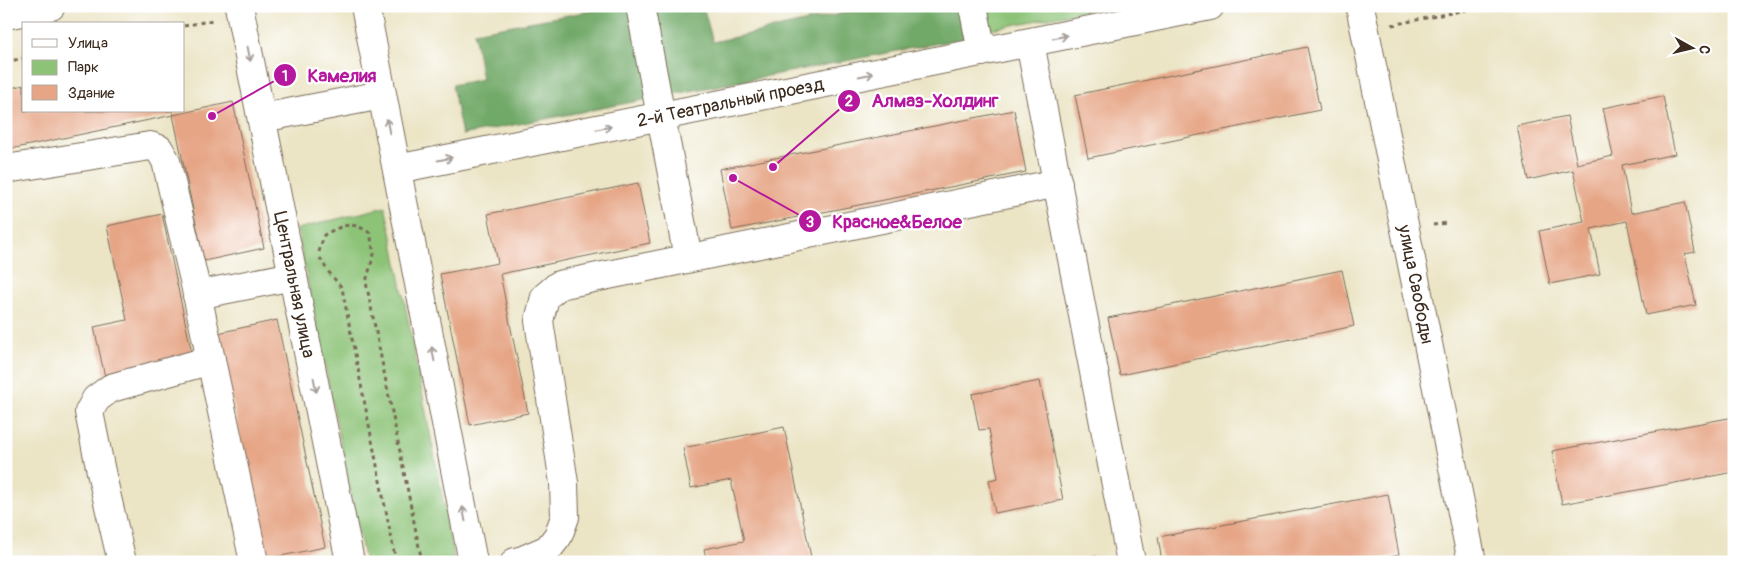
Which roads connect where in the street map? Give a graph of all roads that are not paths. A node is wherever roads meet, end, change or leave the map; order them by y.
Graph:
1 (51, 6) edge
2 (239, 6) edge
3 (365, 6) edge
4 (640, 6) edge
5 (973, 6) edge
6 (1210, 6) edge
7 (6, 15) edge
8 (1362, 18) edge
9 (1030, 42) junction
10 (982, 52) junction
11 (382, 95) junction
12 (662, 116) junction
13 (262, 118) junction
14 (6, 169) edge
15 (397, 169) junction
16 (1058, 183) junction
17 (688, 258) junction
18 (293, 276) junction
19 (197, 295) junction
20 (211, 360) junction
21 (122, 562) edge
22 (254, 562) edge
23 (350, 562) edge
24 (473, 562) edge
25 (515, 562) edge
26 (1131, 562) edge
27 (1472, 562) edge

1 - 7 street
2 -> 13 street, Центральная улица
3 - 11 street
4 - 12 street
5 - 10 street
9 -> 6 street, 2-й Театральный проезд
8 - 27 street, улица Свободы
9 - 10 street, 2-й Театральный проезд
9 - 16 street
12 -> 10 street, 2-й Театральный проезд
11 - 13 street
15 -> 11 street
15 -> 12 street, 2-й Театральный проезд
12 - 17 street
13 - 18 street, Центральная улица
14 - 19 street
24 -> 15 street
16 - 17 street
16 - 26 street
17 - 25 street
18 - 19 street
18 -> 23 street, Центральная улица
19 - 20 street
20 - 21 street
20 - 22 street

